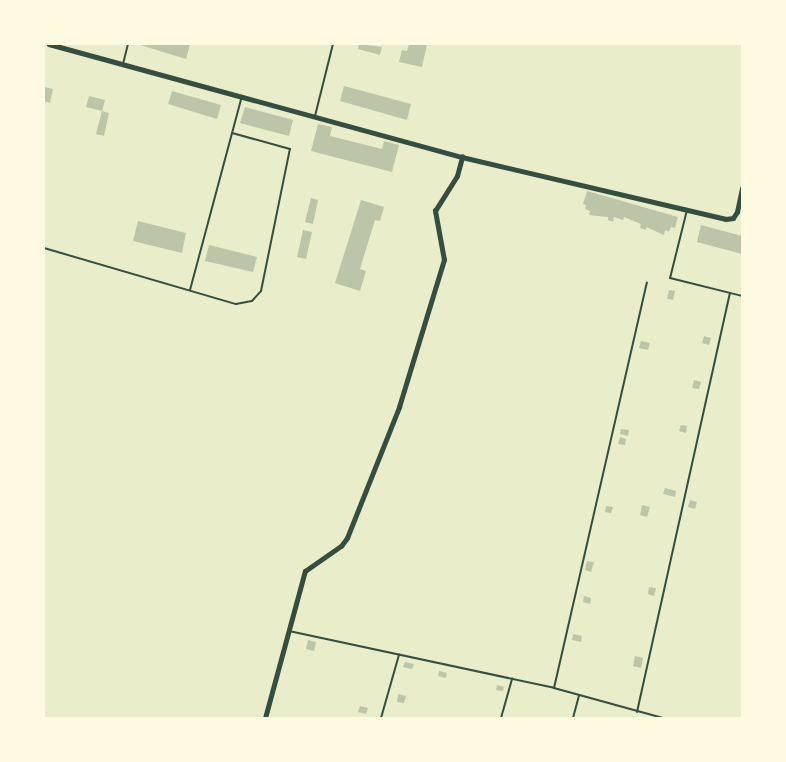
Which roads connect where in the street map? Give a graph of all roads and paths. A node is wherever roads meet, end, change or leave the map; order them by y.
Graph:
1 (49, 44) edge
2 (128, 44) edge
3 (333, 44) edge
4 (123, 64) junction
5 (242, 96) junction
6 (315, 116) junction
7 (232, 133) junction
8 (462, 157) junction
9 (742, 189) edge
10 (687, 209) junction
11 (44, 248) edge
12 (647, 283) dead end
13 (190, 291) junction
14 (729, 293) junction
15 (742, 296) edge
16 (288, 631) junction
17 (399, 654) junction
18 (512, 679) junction
19 (554, 688) junction
20 (579, 696) junction
21 (637, 712) junction
22 (265, 718) edge
23 (381, 718) edge
24 (501, 718) edge
25 (573, 718) edge
26 (663, 718) edge

1 - 4 street
2 - 4 lane
3 - 6 lane
4 - 5 street
5 - 6 street
5 - 7 lane
6 - 8 street
7 - 13 lane
7 - 13 lane
8 - 10 street
8 - 16 street
9 - 10 street
10 - 14 lane
11 - 13 lane
12 - 19 lane
14 - 15 lane
14 - 21 lane
16 - 17 lane
16 - 22 street
17 - 18 lane
17 - 23 lane
18 - 19 lane
18 - 24 lane
19 - 20 lane
20 - 21 lane
20 - 25 lane
21 - 26 lane

